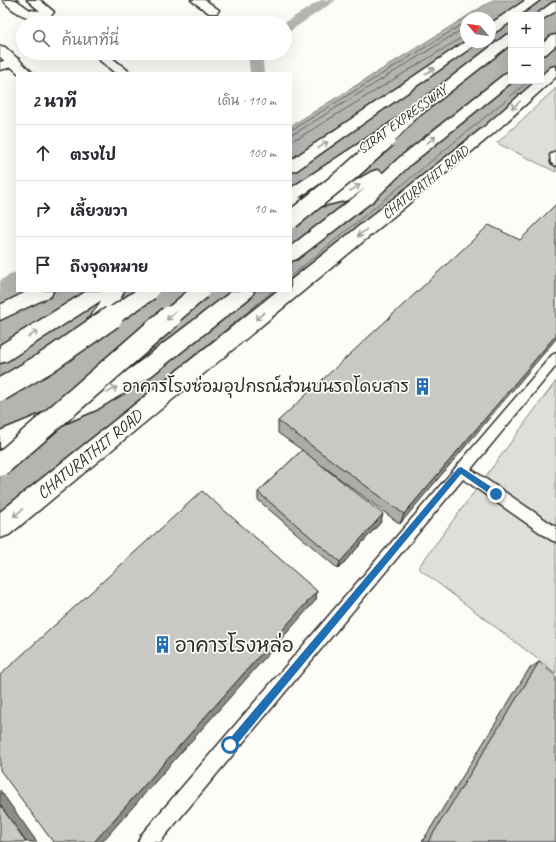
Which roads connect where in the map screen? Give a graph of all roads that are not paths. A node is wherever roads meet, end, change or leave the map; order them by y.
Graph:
1 (9, 0) edge
2 (33, 0) edge
3 (197, 0) edge
4 (534, 0) edge
5 (556, 6) edge
6 (213, 10) dead end
7 (516, 12) edge
8 (544, 14) edge
9 (32, 16) edge
10 (50, 16) edge
11 (508, 17) edge
12 (496, 26) edge
13 (556, 39) edge
14 (508, 40) edge
15 (464, 48) edge
16 (544, 49) edge
17 (0, 50) edge
18 (107, 60) edge
19 (14, 62) junction
20 (0, 66) edge
21 (556, 70) edge
22 (25, 72) edge
23 (123, 72) edge
24 (508, 78) edge
25 (406, 119) junction
26 (556, 154) edge
27 (405, 161) junction
28 (556, 162) edge
29 (292, 166) edge
30 (292, 194) edge
31 (292, 203) edge
32 (292, 219) edge
33 (292, 254) edge
34 (292, 290) edge
35 (42, 292) edge
36 (99, 292) edge
37 (114, 292) edge
38 (149, 292) edge
39 (200, 292) edge
40 (244, 292) edge
41 (290, 292) edge
42 (0, 313) edge
43 (0, 355) edge
44 (556, 358) edge
45 (0, 390) edge
46 (0, 400) edge
47 (0, 441) edge
48 (0, 465) edge
49 (461, 470) junction
50 (0, 527) edge
51 (556, 535) edge
52 (148, 842) edge

1 - 9 main road
2 - 10 main road
3 - 6 main road
4 - 7 main road
5 - 8 main road
11 - 12 main road
13 - 16 main road
14 - 25 main road, SIRAT EXPRESSWAY
29 -> 15 main road, SIRAT EXPRESSWAY
17 - 19 main road
18 - 23 main road
19 - 20 main road
19 - 22 main road
21 -> 34 main road, CHATURATHIT ROAD
27 -> 24 main road, CHATURATHIT ROAD
25 - 30 main road, SIRAT EXPRESSWAY, bridge
25 - 32 main road, bridge
26 - 28 lane
31 -> 27 main road, CHATURATHIT ROAD
27 - 33 main road, CHATURATHIT ROAD
35 - 42 main road
43 -> 36 main road
37 - 46 main road, bridge
38 - 45 main road, bridge
39 -> 48 main road, bridge
47 -> 40 main road, CHATURATHIT ROAD, bridge
41 -> 50 main road, CHATURATHIT ROAD
44 - 49 lane
49 - 51 lane
49 - 52 lane

